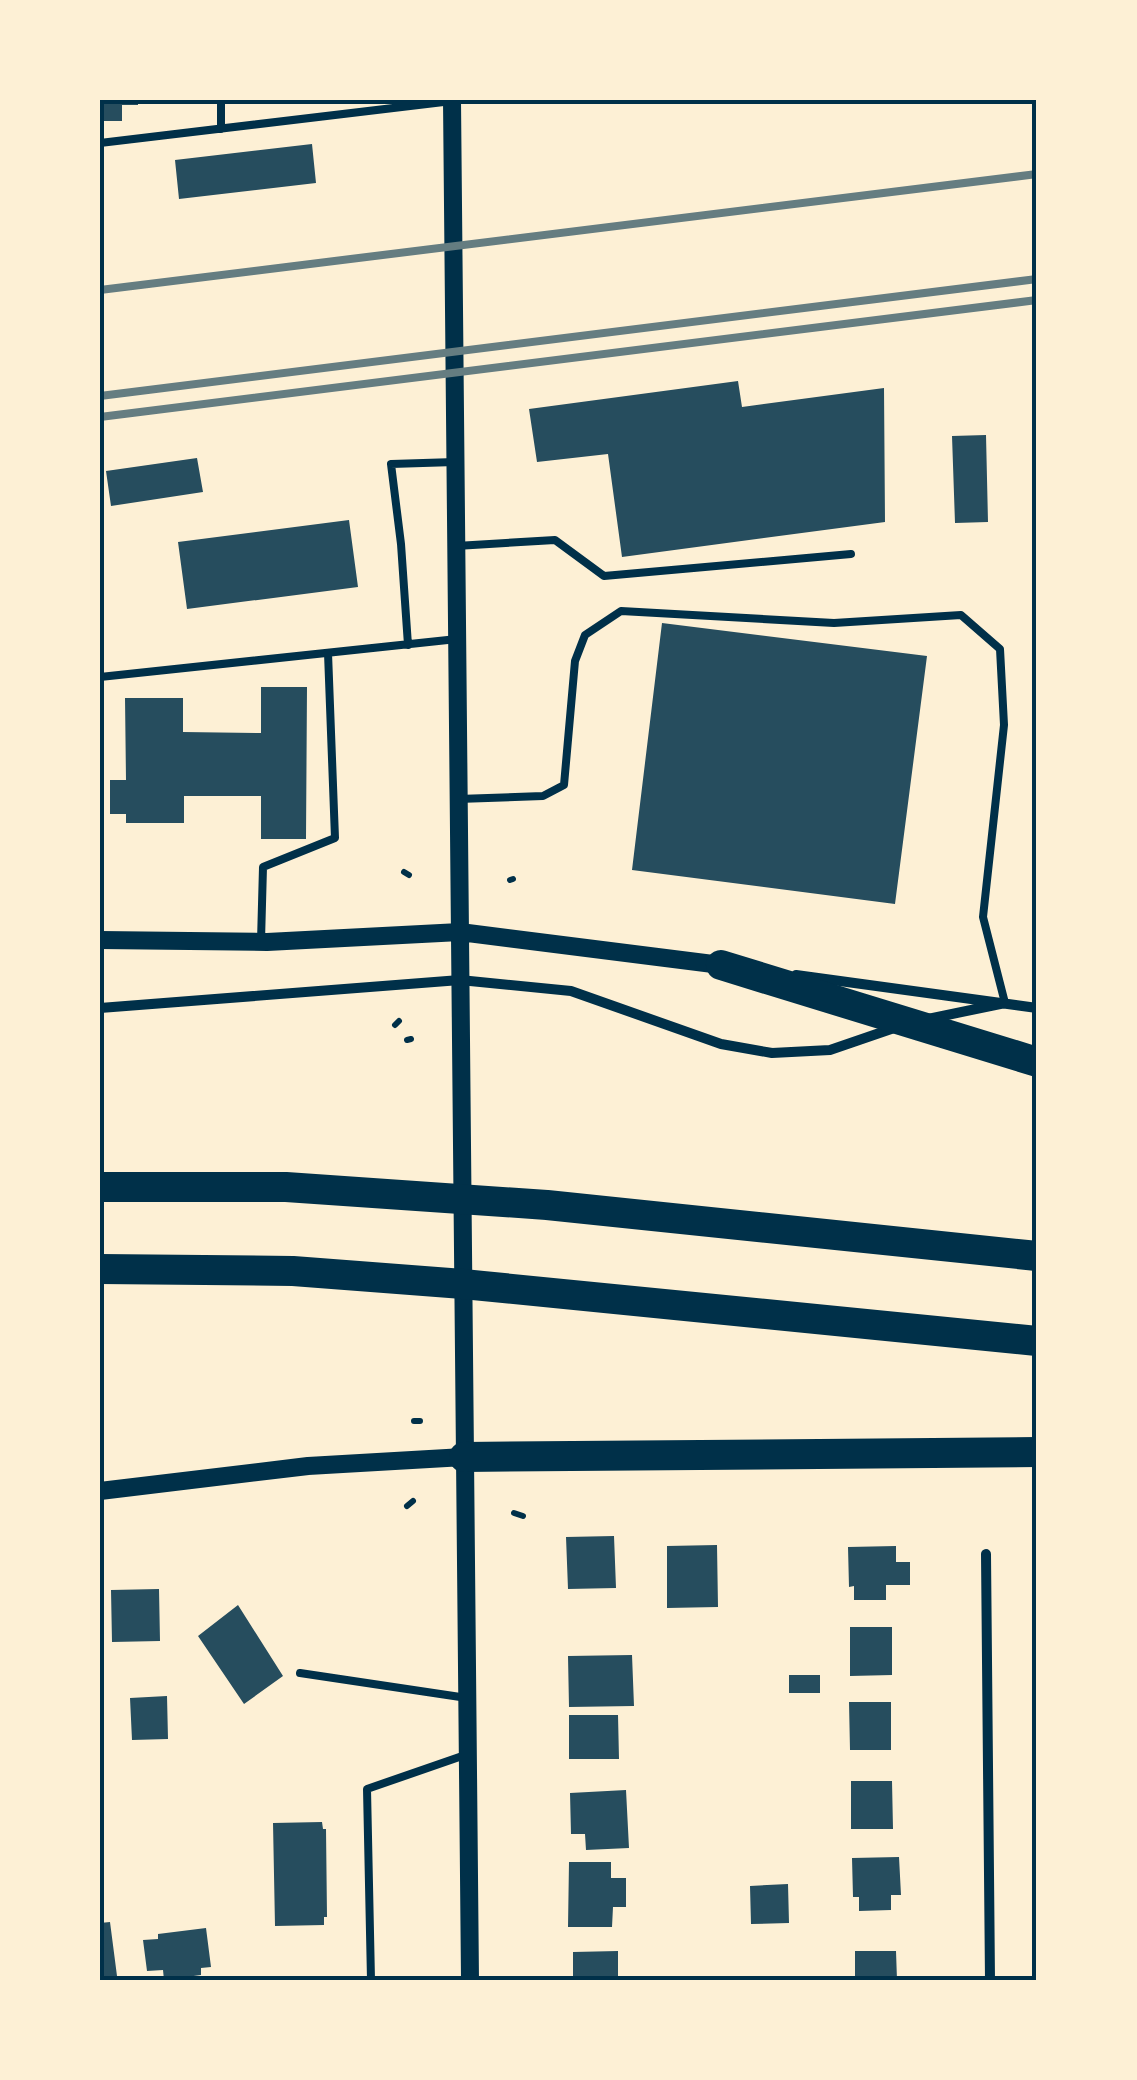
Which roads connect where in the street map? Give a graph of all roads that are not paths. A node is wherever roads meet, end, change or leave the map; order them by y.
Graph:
1 (221, 100) edge
2 (452, 100) edge
3 (221, 128) junction
4 (100, 143) edge
5 (456, 462) junction
6 (456, 546) junction
7 (851, 554) dead end
8 (457, 640) junction
9 (408, 644) junction
10 (328, 653) junction
11 (100, 689) edge
12 (458, 799) junction
13 (460, 932) junction
14 (100, 940) edge
15 (261, 942) junction
16 (721, 965) junction
17 (460, 980) junction
18 (1005, 1003) junction
19 (100, 1008) edge
20 (1037, 1008) edge
21 (906, 1024) junction
22 (1037, 1062) edge
23 (100, 1188) edge
24 (1037, 1256) edge
25 (100, 1269) edge
26 (1037, 1340) edge
27 (1037, 1452) edge
28 (464, 1457) junction
29 (100, 1491) edge
30 (986, 1554) dead end
31 (300, 1673) dead end
32 (467, 1698) junction
33 (468, 1754) junction
34 (371, 1980) edge
35 (470, 1980) edge
36 (990, 1980) edge

1 - 3 lane
2 - 3 lane
2 - 5 street
3 - 4 lane
5 - 6 street
5 - 9 lane
6 - 7 lane
6 - 8 street
8 - 9 lane
8 - 12 street
9 - 10 lane
10 - 11 lane
10 - 15 lane
12 - 13 street
12 - 18 lane
13 - 15 street
13 - 16 street
13 - 17 street
14 - 15 street
16 - 18 street
16 - 21 highway
17 - 19 street
17 - 21 street
17 - 28 street
18 - 20 street
18 - 21 street
21 - 22 highway
23 - 24 highway
25 - 26 highway
27 - 28 highway
28 - 29 street
28 - 32 street
30 - 36 street
31 - 32 lane
32 - 33 street
33 - 34 lane
33 - 35 street

